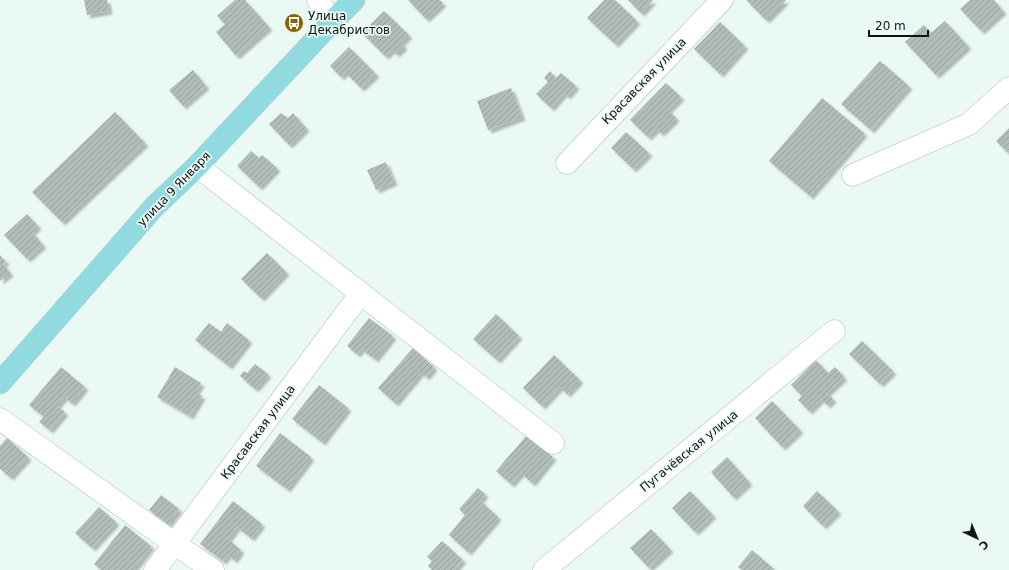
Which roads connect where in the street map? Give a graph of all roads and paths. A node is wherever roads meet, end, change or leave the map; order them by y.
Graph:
1 (318, 0) edge
2 (354, 0) edge
3 (722, 0) edge
4 (332, 22) junction
5 (1009, 88) edge
6 (567, 163) dead end
7 (197, 166) junction
8 (853, 175) dead end
9 (362, 294) junction
10 (834, 331) dead end
11 (0, 383) edge
12 (0, 418) edge
13 (553, 443) dead end
14 (175, 544) junction
15 (155, 570) edge
16 (213, 570) edge
17 (544, 570) edge

1 - 4 street
2 - 4 main road, улица 9 Января
3 - 6 street, Красавская улица
4 - 7 main road, улица 9 Января
5 - 8 street
7 - 9 street
7 - 11 main road, улица 9 Января
9 - 13 street
9 - 14 street, Красавская улица
10 - 17 street, Пугачёвская улица
12 - 14 street
14 - 15 street, Красавская улица
14 - 16 street

